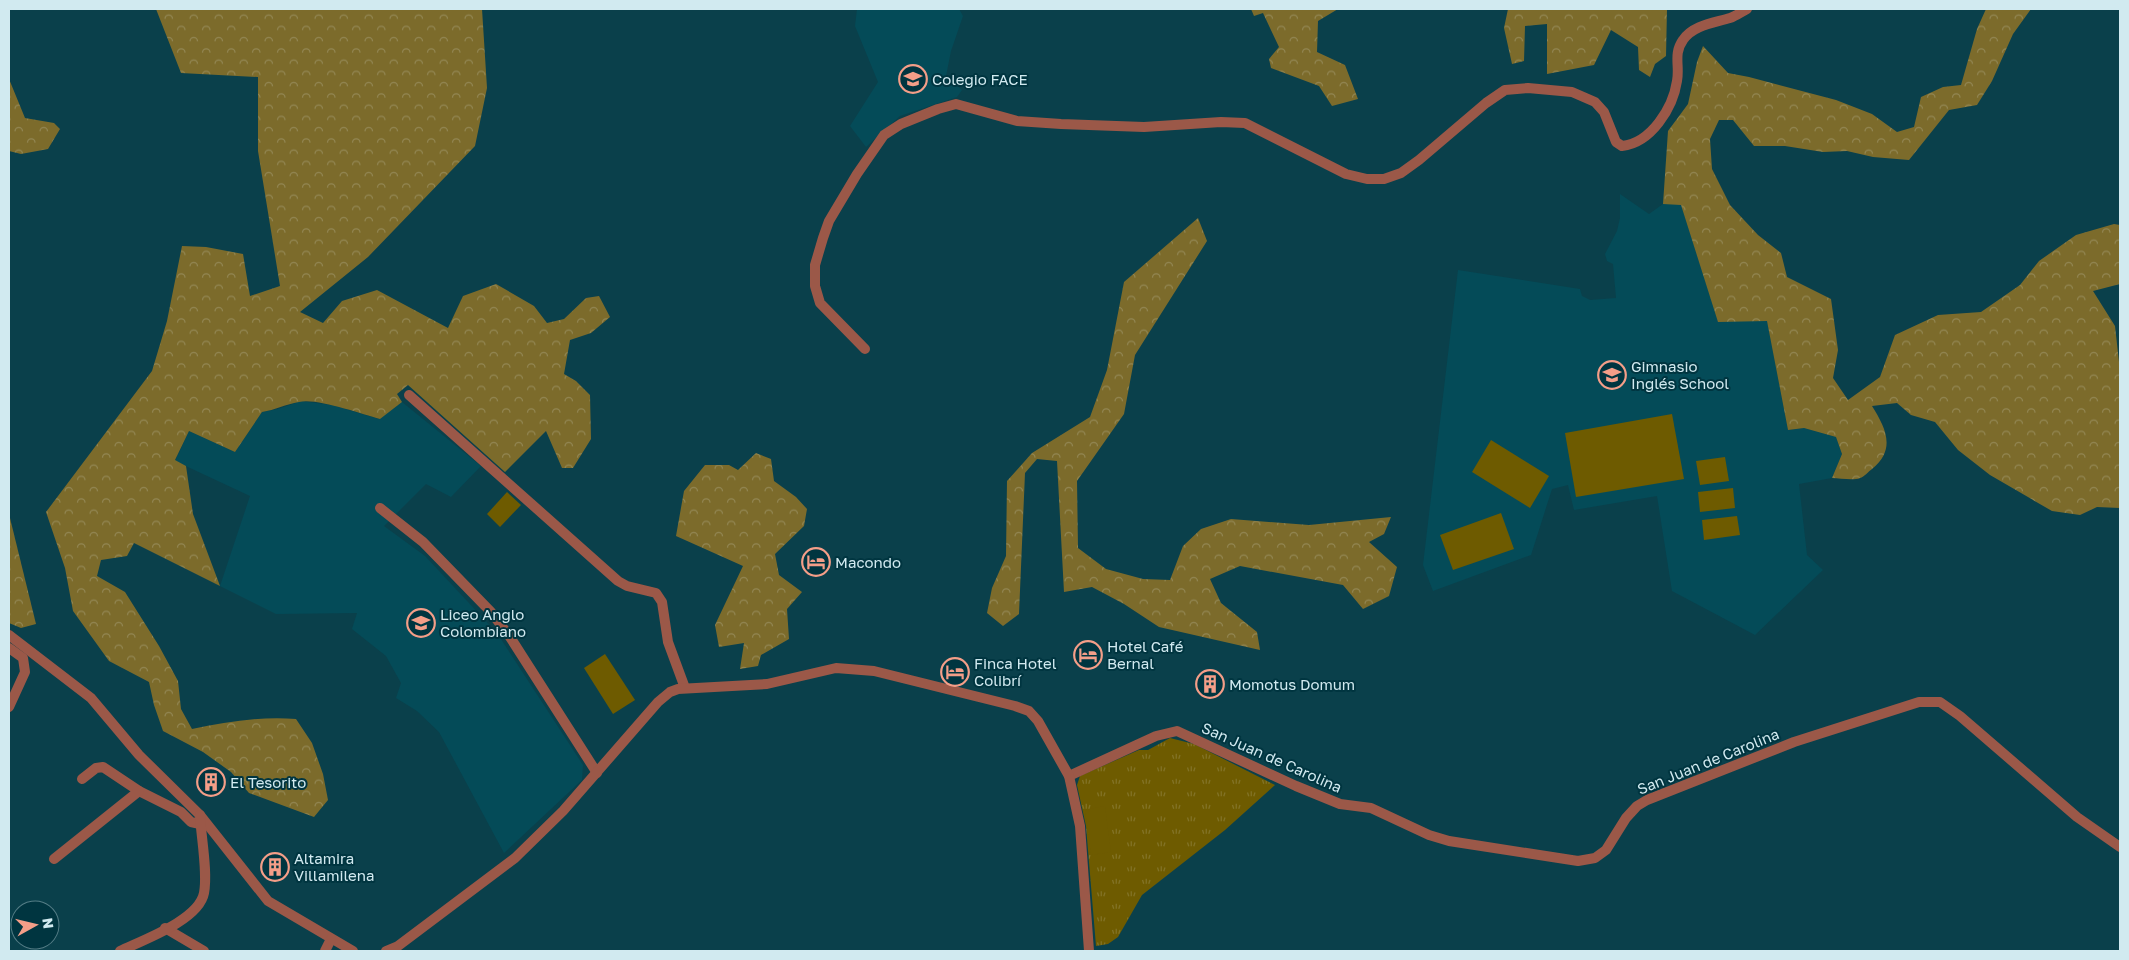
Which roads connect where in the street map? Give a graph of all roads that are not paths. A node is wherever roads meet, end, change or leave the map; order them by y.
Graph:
1 (1747, 9) edge
2 (865, 349) dead end
3 (409, 395) dead end
4 (380, 508) dead end
5 (9, 635) edge
6 (9, 648) edge
7 (685, 688) junction
8 (9, 706) edge
9 (598, 773) junction
10 (1068, 776) junction
11 (82, 779) dead end
12 (139, 791) junction
13 (200, 820) junction
14 (2120, 847) edge
15 (54, 859) dead end
16 (165, 928) junction
17 (331, 939) junction
18 (120, 951) edge
19 (204, 951) edge
20 (325, 951) edge
21 (353, 951) edge
22 (386, 951) edge
23 (1089, 951) edge

1 - 2 street
3 - 7 street
4 - 9 street
5 - 13 street
6 - 8 street
7 - 9 street
7 - 10 street
9 - 22 street
10 - 14 street, San Juan de Carolina
10 - 23 street
11 - 12 street
12 - 13 street
12 - 15 street
13 - 16 street
13 - 17 street
16 - 18 street
16 - 19 street
17 - 20 street
17 - 21 street

